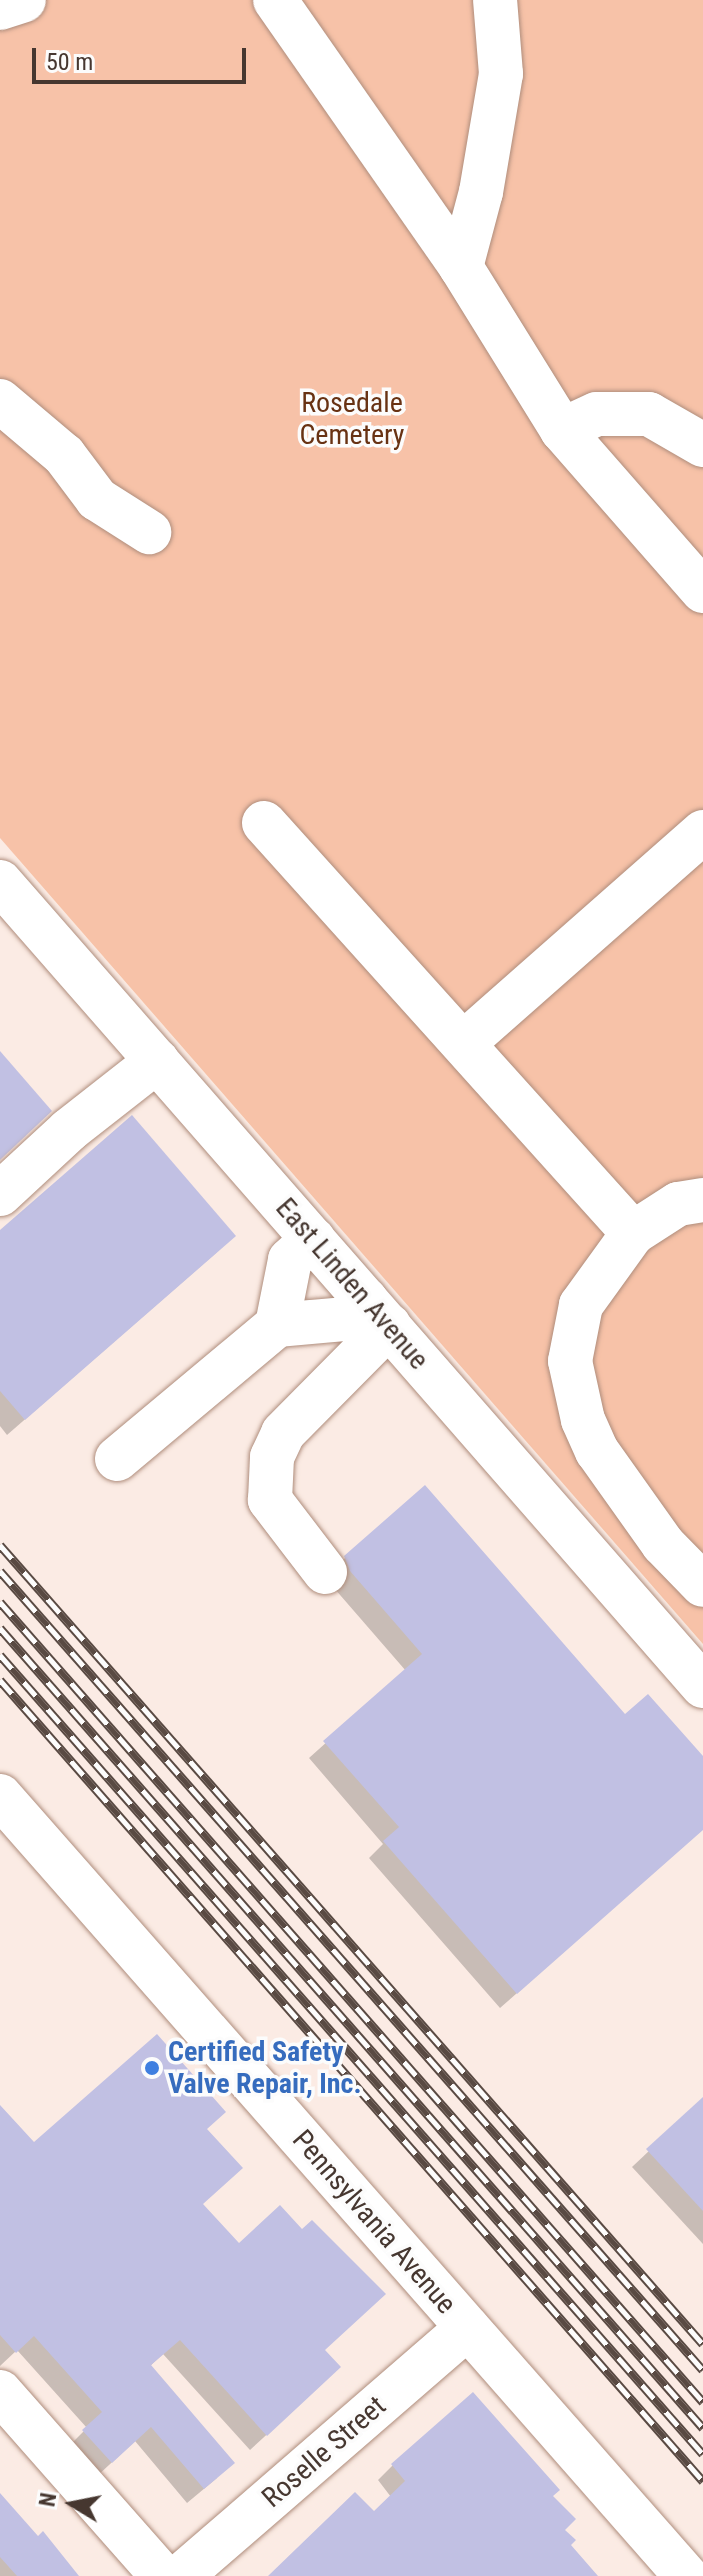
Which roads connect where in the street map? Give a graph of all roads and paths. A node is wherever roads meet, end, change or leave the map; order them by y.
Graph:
1 (24, 0) edge
2 (275, 0) edge
3 (495, 0) edge
4 (0, 8) edge
5 (461, 267) junction
6 (0, 401) edge
7 (562, 430) junction
8 (703, 445) edge
9 (149, 532) dead end
10 (700, 579) edge
11 (264, 823) dead end
12 (703, 832) edge
13 (0, 882) edge
14 (466, 1041) junction
15 (157, 1061) junction
16 (0, 1194) edge
17 (703, 1200) edge
18 (633, 1233) junction
19 (313, 1239) junction
20 (378, 1313) junction
21 (277, 1325) junction
22 (117, 1459) dead end
23 (325, 1572) dead end
24 (703, 1585) edge
25 (703, 1686) edge
26 (6, 1815) edge
27 (467, 2328) junction
28 (0, 2392) edge
29 (162, 2576) edge
30 (181, 2576) edge
31 (686, 2576) edge

1 - 4 street
2 - 5 street
3 - 5 street
5 - 7 street
6 - 9 street
7 - 8 street
7 - 10 street
11 - 14 street
12 - 14 street
13 - 15 street, East Linden Avenue
14 - 18 street
15 - 16 street
15 - 19 street, East Linden Avenue
17 - 18 street
18 - 24 street
19 - 20 street, East Linden Avenue
19 - 21 street
20 - 21 street
20 - 23 street
20 - 25 street, East Linden Avenue
21 - 22 street
26 - 27 street, Pennsylvania Avenue
27 - 30 street, Roselle Street
27 - 31 street, Pennsylvania Avenue
28 - 29 street

